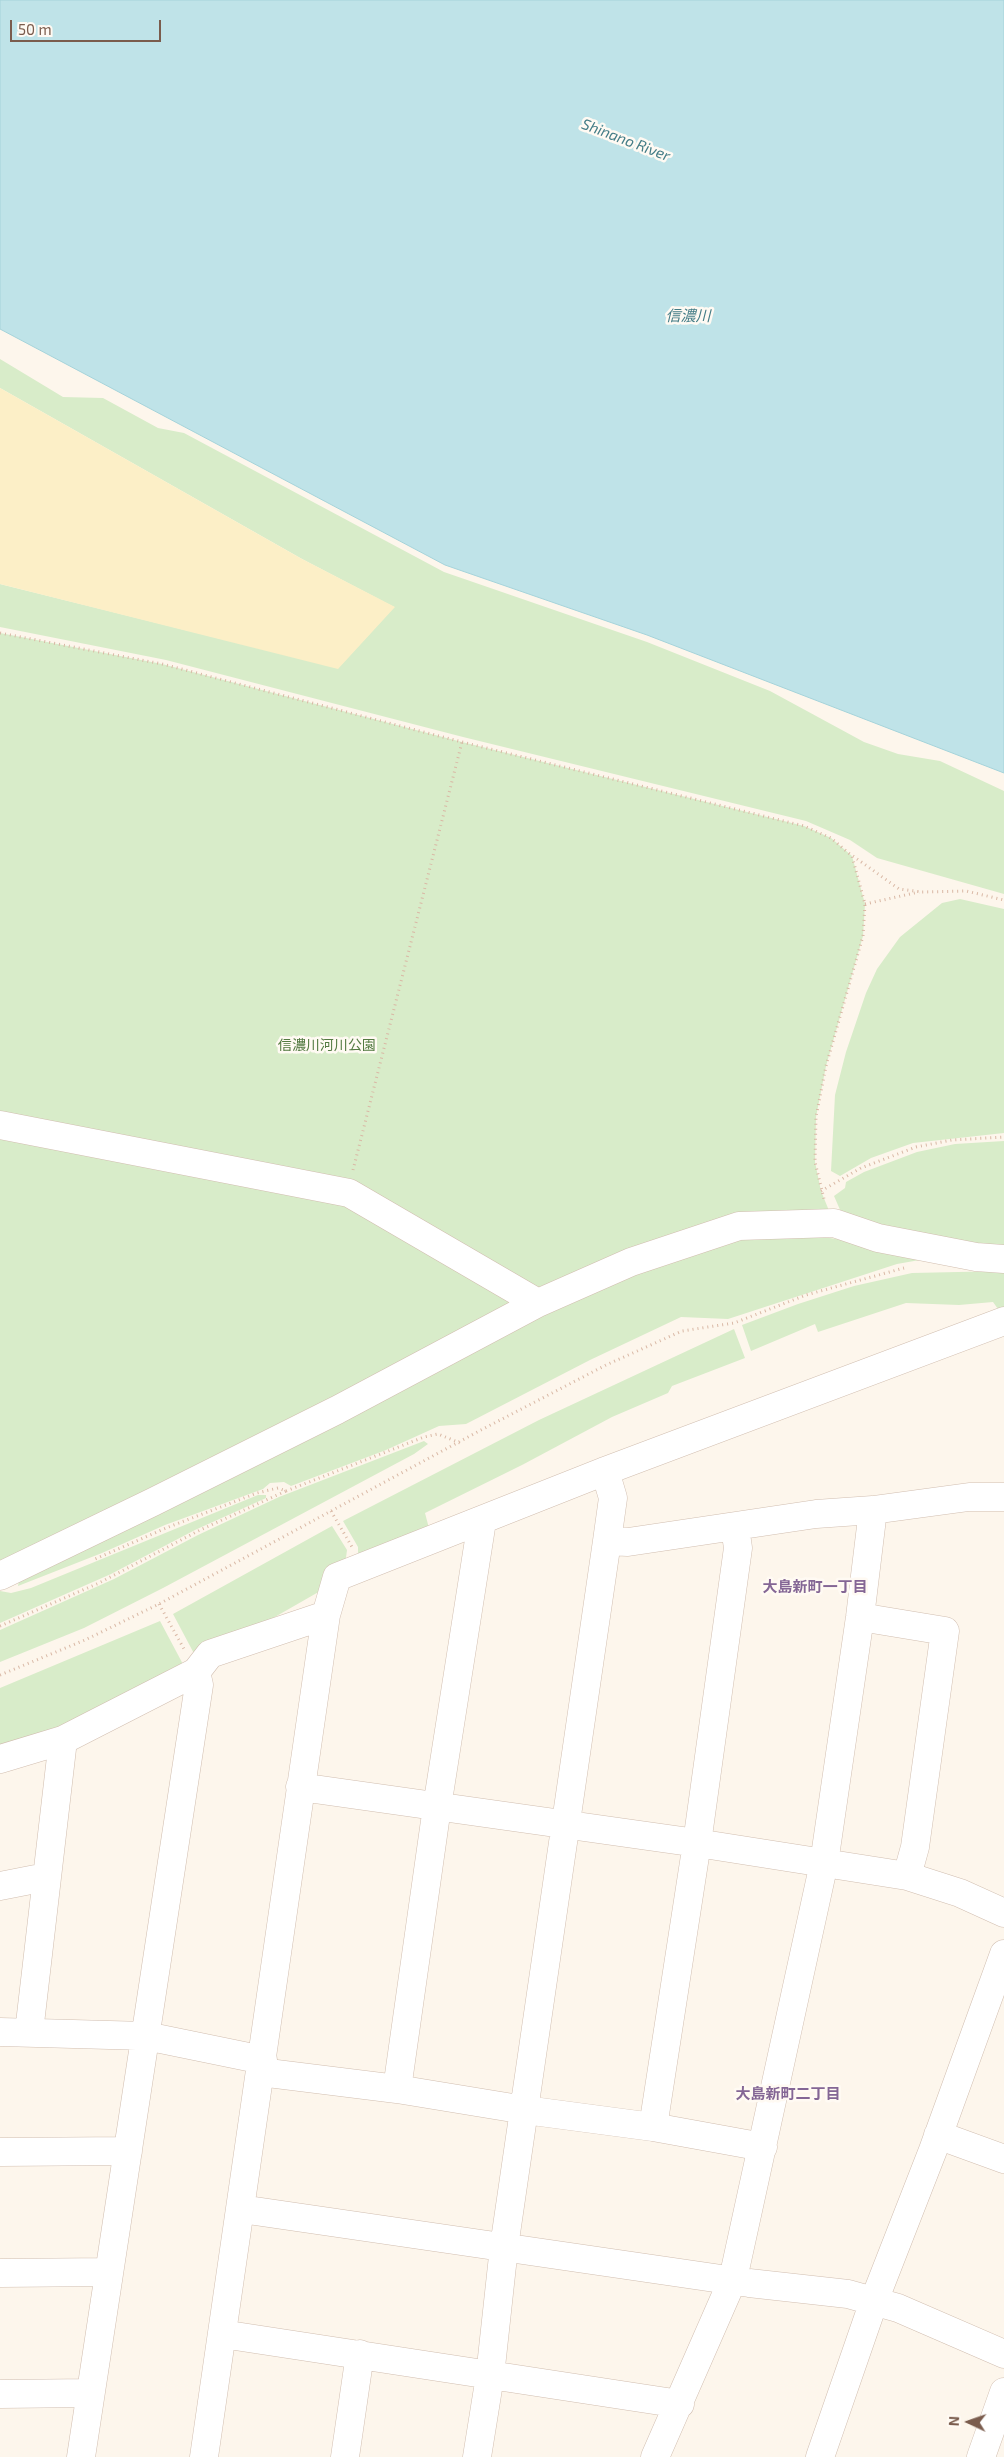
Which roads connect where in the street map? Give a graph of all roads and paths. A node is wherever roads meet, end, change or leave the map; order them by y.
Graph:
1 (0, 633) edge
2 (462, 742) junction
3 (852, 856) junction
4 (922, 892) junction
5 (1004, 900) edge
6 (865, 904) junction
7 (0, 1125) edge
8 (1004, 1137) edge
9 (821, 1191) junction
10 (349, 1194) junction
11 (834, 1223) junction
12 (1004, 1259) edge
13 (906, 1267) dead end
14 (538, 1303) junction
15 (1004, 1321) edge
16 (460, 1443) junction
17 (605, 1471) junction
18 (286, 1491) junction
19 (1004, 1497) edge
20 (873, 1510) junction
21 (331, 1511) junction
22 (482, 1521) junction
23 (735, 1527) junction
24 (607, 1542) junction
25 (91, 1560) dead end
26 (352, 1570) junction
27 (0, 1576) edge
28 (160, 1604) junction
29 (326, 1615) junction
30 (860, 1617) junction
31 (0, 1626) edge
32 (196, 1672) junction
33 (0, 1675) edge
34 (63, 1740) junction
35 (0, 1759) edge
36 (300, 1787) junction
37 (437, 1807) junction
38 (567, 1826) junction
39 (697, 1844) junction
40 (824, 1863) junction
41 (907, 1876) junction
42 (46, 1877) junction
43 (0, 1886) edge
44 (1004, 1913) edge
45 (1004, 1954) edge
46 (0, 2032) edge
47 (29, 2032) junction
48 (146, 2036) junction
49 (261, 2066) junction
50 (397, 2089) junction
51 (525, 2110) junction
52 (653, 2127) junction
53 (938, 2135) junction
54 (763, 2147) junction
55 (128, 2151) junction
56 (0, 2152) edge
57 (1004, 2160) edge
58 (241, 2209) junction
59 (504, 2247) junction
60 (109, 2272) junction
61 (0, 2273) edge
62 (733, 2279) junction
63 (874, 2301) junction
64 (222, 2334) junction
65 (360, 2354) junction
66 (1004, 2354) edge
67 (490, 2376) junction
68 (1004, 2392) edge
69 (90, 2393) junction
70 (0, 2394) edge
71 (680, 2404) junction
72 (81, 2457) edge
73 (204, 2457) edge
74 (345, 2457) edge
75 (477, 2457) edge
76 (655, 2457) edge
77 (820, 2457) edge
78 (981, 2457) edge

1 - 2 path
2 - 3 path
2 - 10 path
3 - 4 path
3 - 6 path
4 - 5 path
4 - 6 path
6 - 9 path
7 - 10 street
8 - 9 path
9 - 11 path
10 - 14 street
11 - 12 street
11 - 14 street
13 - 16 path
14 - 27 street
15 - 17 street
16 - 18 path
16 - 21 path
17 - 22 street
17 - 24 street
18 - 25 path
18 - 31 path
19 - 20 street
20 - 23 street
20 - 30 street
21 - 26 path
21 - 28 path
22 - 26 street
22 - 37 street
23 - 24 street
23 - 39 street
24 - 38 street
26 - 29 street
28 - 32 path
28 - 33 path
29 - 32 street
29 - 36 street
30 - 40 street
30 - 41 street
32 - 34 street
32 - 48 street
34 - 35 street
34 - 42 street
36 - 37 street
36 - 49 street
37 - 38 street
37 - 50 street
38 - 39 street
38 - 51 street
39 - 40 street
39 - 52 street
40 - 41 street
40 - 54 street
41 - 44 street
42 - 43 street
42 - 47 street
45 - 53 street
46 - 47 street
47 - 48 street
48 - 49 street
48 - 55 street
49 - 50 street
49 - 58 street
50 - 51 street
51 - 52 street
51 - 59 street
52 - 54 street
53 - 57 street
53 - 63 street
54 - 62 street
55 - 56 street
55 - 60 street
58 - 59 street
58 - 64 street
59 - 62 street
59 - 67 street
60 - 61 street
60 - 69 street
62 - 63 street
62 - 71 street
63 - 66 street
63 - 77 street
64 - 65 street
64 - 73 street
65 - 67 street
65 - 74 street
67 - 71 street
67 - 75 street
68 - 78 street
69 - 70 street
69 - 72 street
71 - 76 street

